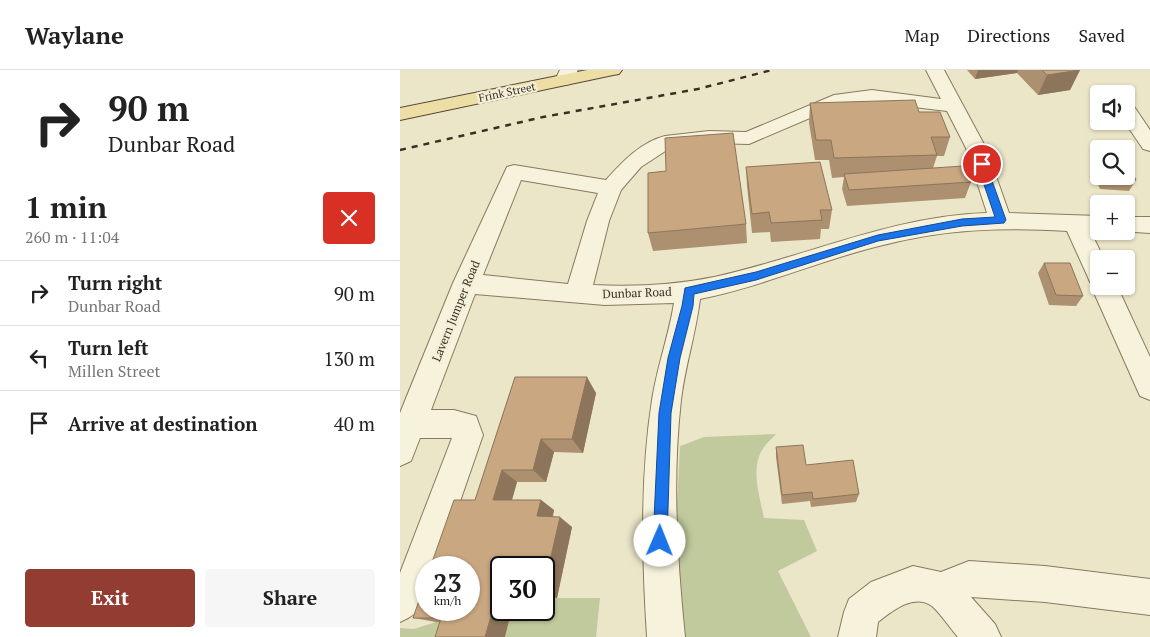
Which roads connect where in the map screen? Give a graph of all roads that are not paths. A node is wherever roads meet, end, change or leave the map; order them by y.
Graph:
1 (613, 70) edge
2 (935, 70) edge
3 (566, 75) edge
4 (955, 106) junction
5 (402, 114) edge
6 (1135, 122) edge
7 (1150, 145) edge
8 (611, 188) junction
9 (1001, 220) junction
10 (1087, 224) edge
11 (1135, 225) edge
12 (1150, 225) edge
13 (1093, 250) edge
14 (466, 283) junction
15 (688, 291) junction
16 (578, 294) junction
17 (1108, 295) edge
18 (1150, 387) edge
19 (406, 438) edge
20 (941, 590) junction
21 (1150, 597) edge
22 (400, 604) edge
23 (666, 637) edge
24 (857, 637) edge
25 (982, 637) edge

1 - 3 main road, Frink Street
2 - 4 street
3 - 5 main road, Frink Street
4 - 8 street
4 - 9 street
6 - 7 street
8 - 14 street, Lavern Jumper Road
8 - 16 street
9 - 10 street, Dunbar Road
9 - 15 street, Dunbar Road
10 - 13 street
11 - 12 street
14 - 16 street, Dunbar Road
14 - 19 street, Lavern Jumper Road
15 - 16 street, Dunbar Road
15 - 23 street
17 - 18 street
19 - 22 street
20 - 21 street
20 - 24 street
20 - 25 street

